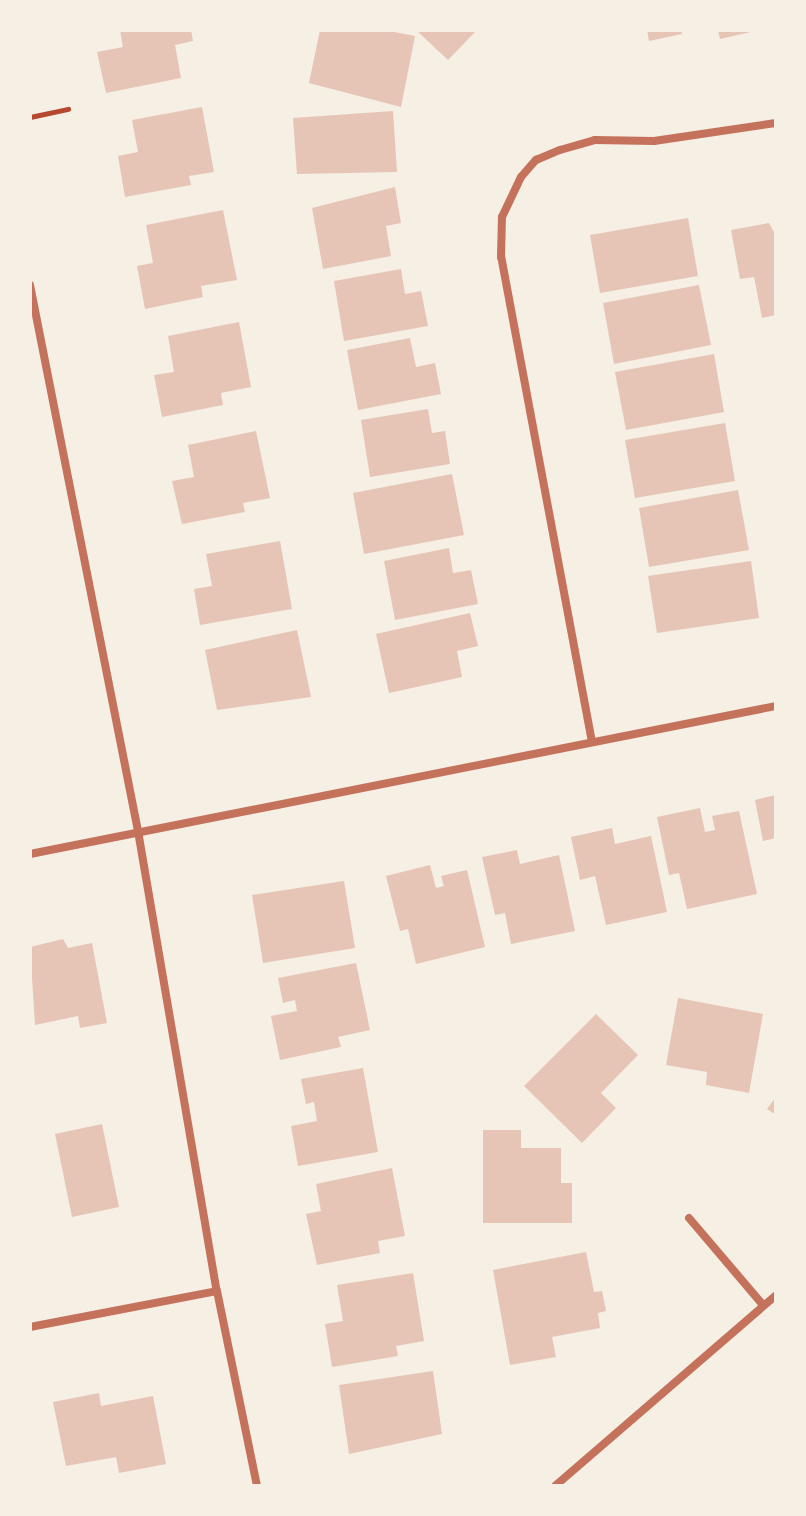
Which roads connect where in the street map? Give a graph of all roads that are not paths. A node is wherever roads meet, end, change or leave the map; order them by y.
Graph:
1 (776, 123) edge
2 (30, 285) edge
3 (776, 706) edge
4 (592, 742) junction
5 (138, 831) junction
6 (30, 854) edge
7 (689, 1218) dead end
8 (217, 1291) junction
9 (776, 1295) edge
10 (763, 1305) junction
11 (30, 1327) edge
12 (257, 1486) edge
13 (555, 1486) edge

1 - 4 street
2 - 5 street
3 - 4 street
4 - 5 street
5 - 6 street
5 - 8 street
7 - 10 street
8 - 11 street
8 - 12 street
9 - 10 street
10 - 13 street

